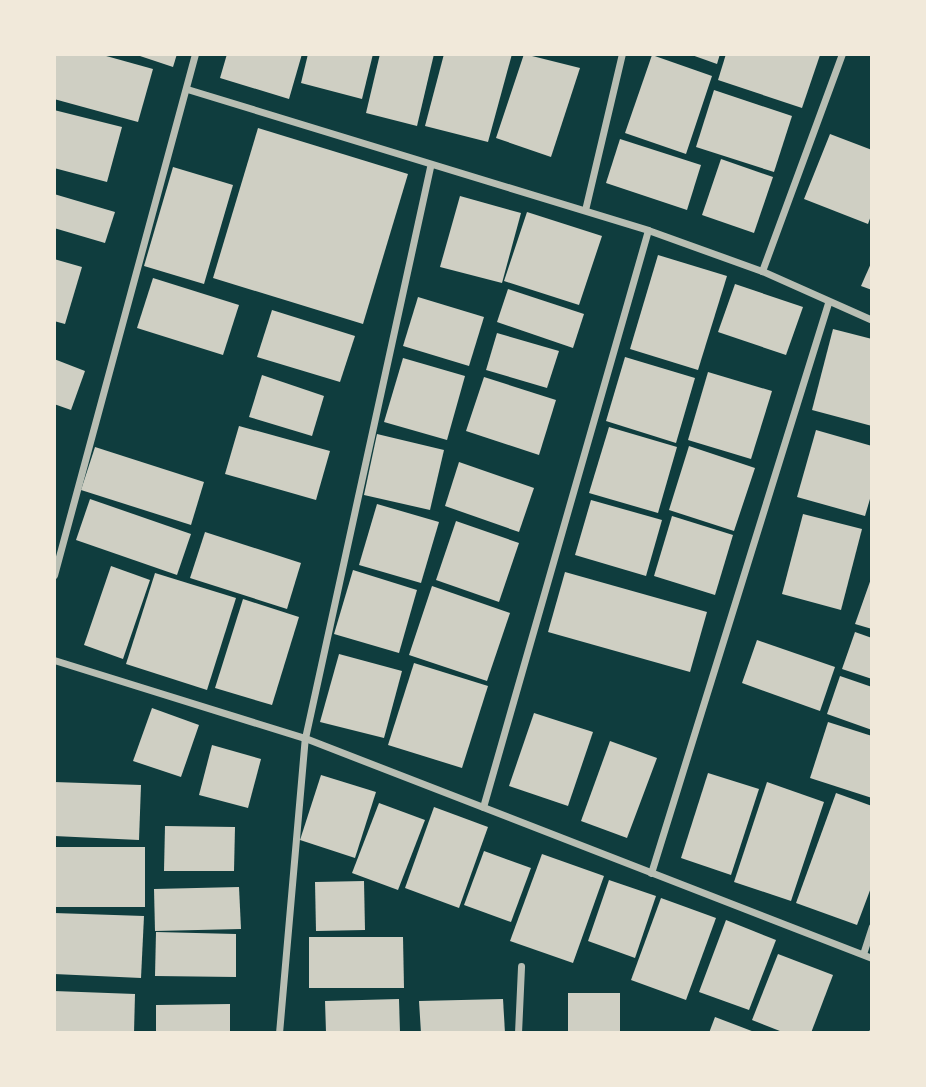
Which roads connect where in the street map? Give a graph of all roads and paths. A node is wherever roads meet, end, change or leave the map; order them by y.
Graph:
1 (195, 54) edge
2 (622, 54) edge
3 (842, 54) edge
4 (187, 89) junction
5 (430, 167) junction
6 (585, 210) junction
7 (648, 230) junction
8 (762, 271) junction
9 (828, 303) junction
10 (872, 320) edge
11 (54, 575) edge
12 (54, 660) edge
13 (304, 738) junction
14 (484, 807) junction
15 (651, 873) junction
16 (872, 926) edge
17 (863, 954) junction
18 (872, 958) edge
19 (521, 966) dead end
20 (279, 1033) edge
21 (518, 1033) edge

1 - 4 street
2 - 6 street
3 - 8 street
4 - 5 street
4 - 11 street
5 - 6 street
5 - 13 street
6 - 7 street
7 - 8 street
7 - 14 street
8 - 9 street
9 - 10 street
9 - 15 street
12 - 13 street
13 - 14 street
13 - 20 street
14 - 15 street
15 - 17 street
16 - 17 street
17 - 18 street
19 - 21 street

